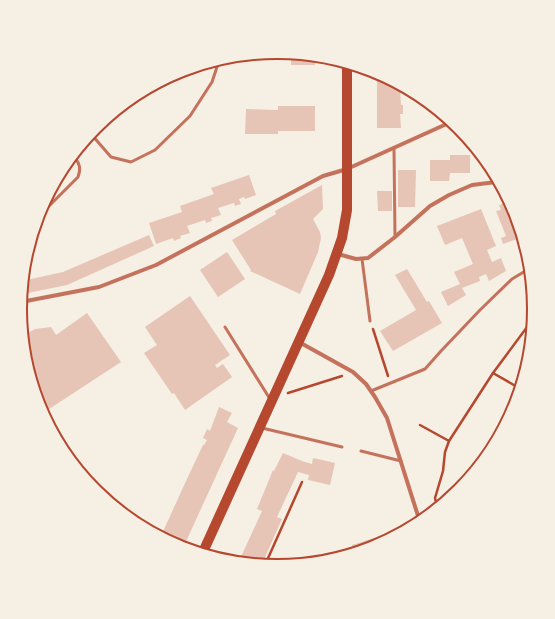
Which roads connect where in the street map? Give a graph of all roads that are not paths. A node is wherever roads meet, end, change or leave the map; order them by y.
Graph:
1 (217, 67) edge
2 (346, 69) edge
3 (446, 124) edge
4 (94, 138) edge
5 (394, 148) junction
6 (77, 160) edge
7 (347, 169) junction
8 (493, 182) edge
9 (50, 205) edge
10 (395, 237) junction
11 (338, 254) junction
12 (362, 259) junction
13 (525, 271) edge
14 (28, 301) edge
15 (370, 321) road end
16 (224, 327) dead end
17 (298, 342) junction
18 (371, 391) junction
19 (272, 399) junction
20 (259, 427) junction
21 (342, 447) dead end
22 (361, 451) dead end
23 (401, 461) junction
24 (418, 517) edge
25 (204, 549) edge

1 - 4 lane
2 - 7 main road
3 - 5 street
5 - 7 street
5 - 10 lane
6 - 9 lane
7 - 11 main road
7 - 14 street
8 - 10 street
10 - 12 street
11 - 12 street
11 - 17 main road
12 - 15 lane
13 - 18 lane
16 - 19 lane
17 - 18 street
17 - 19 main road
18 - 23 street
19 - 20 main road
20 - 21 lane
20 - 25 main road
22 - 23 lane
23 - 24 street

